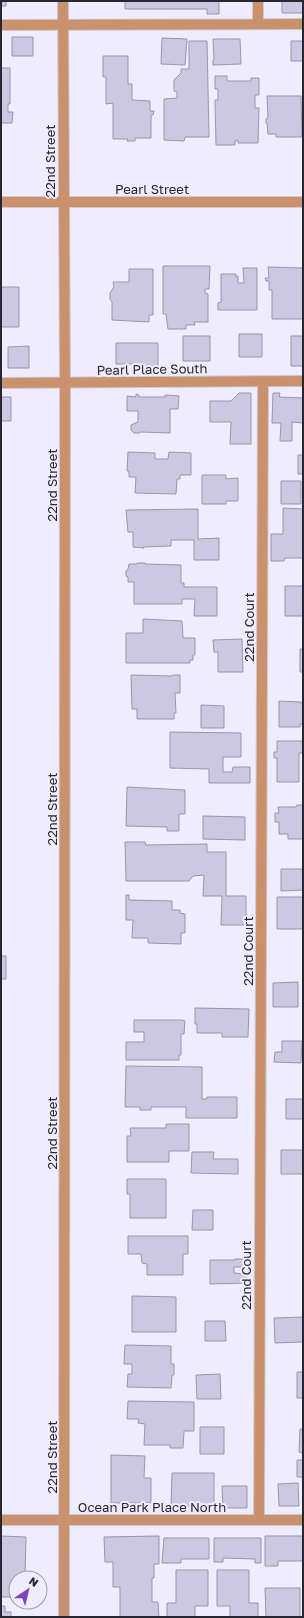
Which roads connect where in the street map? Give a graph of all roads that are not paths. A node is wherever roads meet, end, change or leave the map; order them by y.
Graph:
1 (63, 1) edge
2 (258, 1) edge
3 (258, 23) junction
4 (303, 24) edge
5 (1, 25) edge
6 (63, 25) junction
7 (1, 202) edge
8 (63, 202) junction
9 (303, 202) edge
10 (263, 381) junction
11 (303, 381) edge
12 (65, 383) junction
13 (1, 384) edge
14 (1, 1520) edge
15 (258, 1520) junction
16 (303, 1520) edge
17 (65, 1521) junction
18 (64, 1617) edge

1 - 6 street, 22nd Street
2 - 3 street
3 - 4 street
3 - 6 street
5 - 6 street
6 - 8 street, 22nd Street
7 - 8 street, Pearl Street
8 - 9 street, Pearl Street
8 - 12 street, 22nd Street
10 - 11 street, Pearl Place South
10 - 12 street, Pearl Place South
10 - 15 street, 22nd Court
12 - 13 street, Pearl Place South
12 - 17 street, 22nd Street
14 - 17 street, Ocean Park Place North
15 - 16 street, Ocean Park Place North
15 - 17 street, Ocean Park Place North
17 - 18 street, 22nd Street

